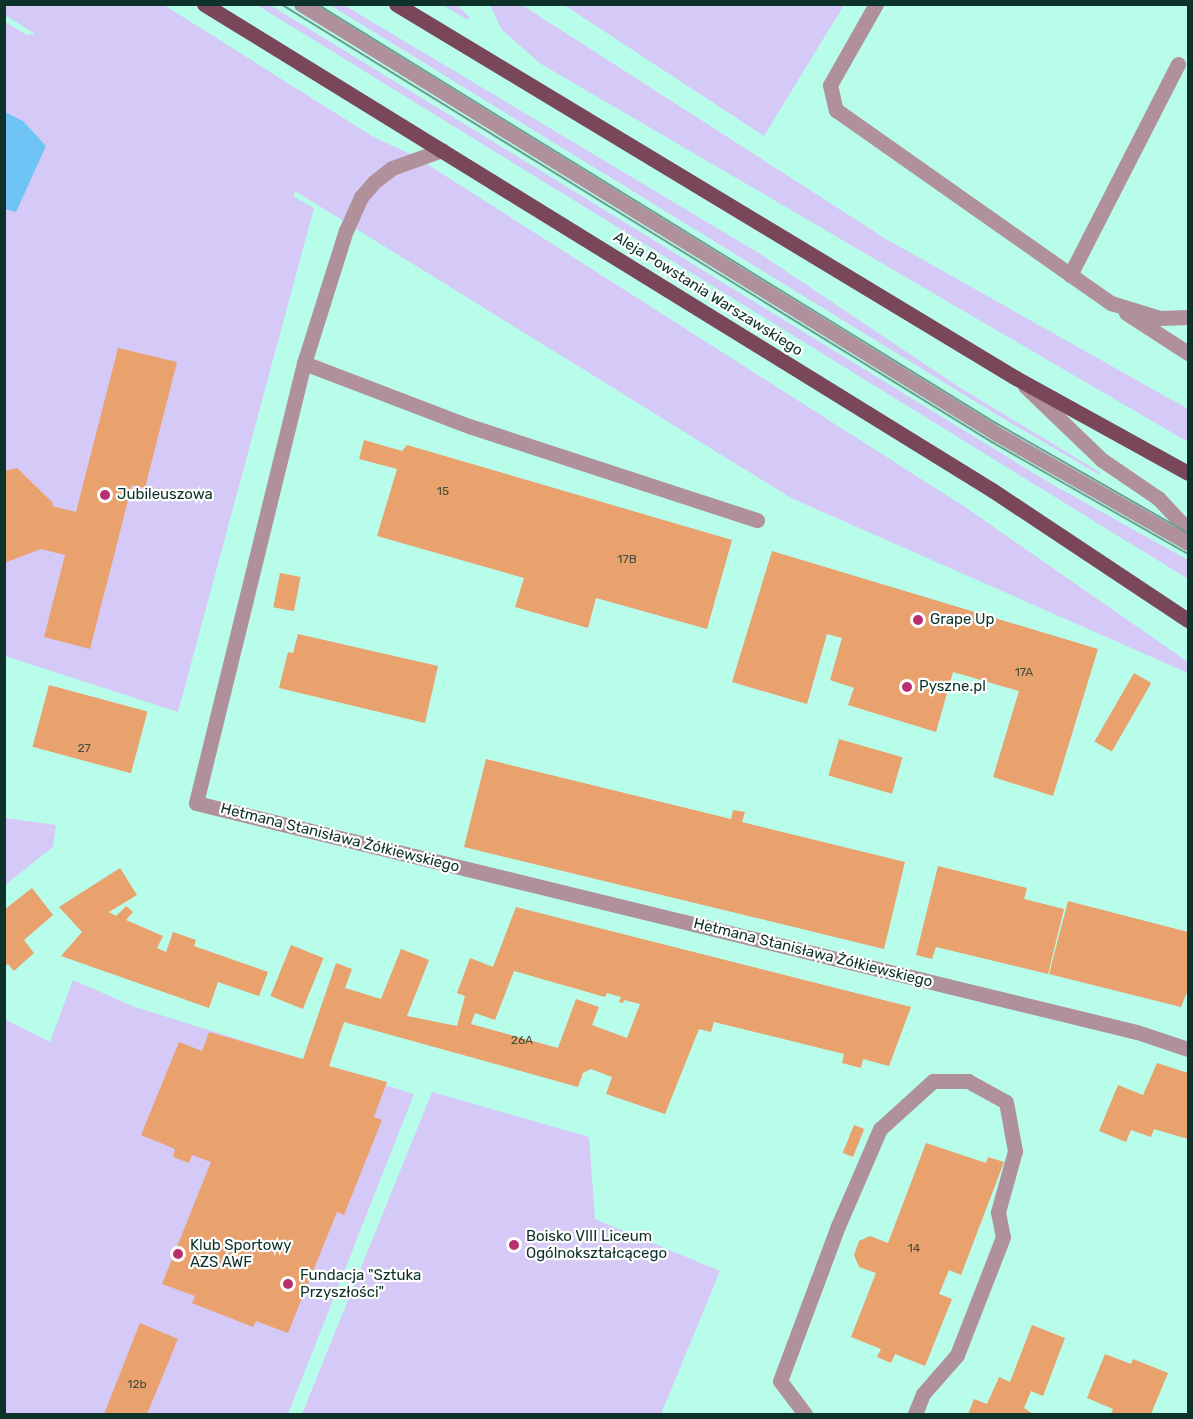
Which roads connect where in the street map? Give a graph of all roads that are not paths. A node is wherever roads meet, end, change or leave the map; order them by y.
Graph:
1 (204, 4) edge
2 (300, 4) edge
3 (396, 4) edge
4 (876, 4) edge
5 (1178, 64) dead end
6 (442, 150) junction
7 (1070, 275) junction
8 (1111, 303) junction
9 (1188, 317) edge
10 (1188, 353) edge
11 (304, 363) junction
12 (1016, 378) junction
13 (1188, 473) edge
14 (757, 520) dead end
15 (1188, 530) edge
16 (1188, 543) edge
17 (1188, 620) edge
18 (1188, 1049) edge
19 (805, 1414) edge
20 (915, 1414) edge

1 - 6 main road, Aleja Powstania Warszawskiego
2 - 16 street
3 - 12 main road
4 - 7 street
5 - 7 street
6 - 11 street, Hetmana Stanisława Żółkiewskiego
6 - 17 main road, Aleja Powstania Warszawskiego
7 - 8 street
8 - 9 street
8 - 10 street
11 - 14 street
11 - 18 street, Hetmana Stanisława Żółkiewskiego
12 - 13 main road
12 - 15 street
19 - 20 street

